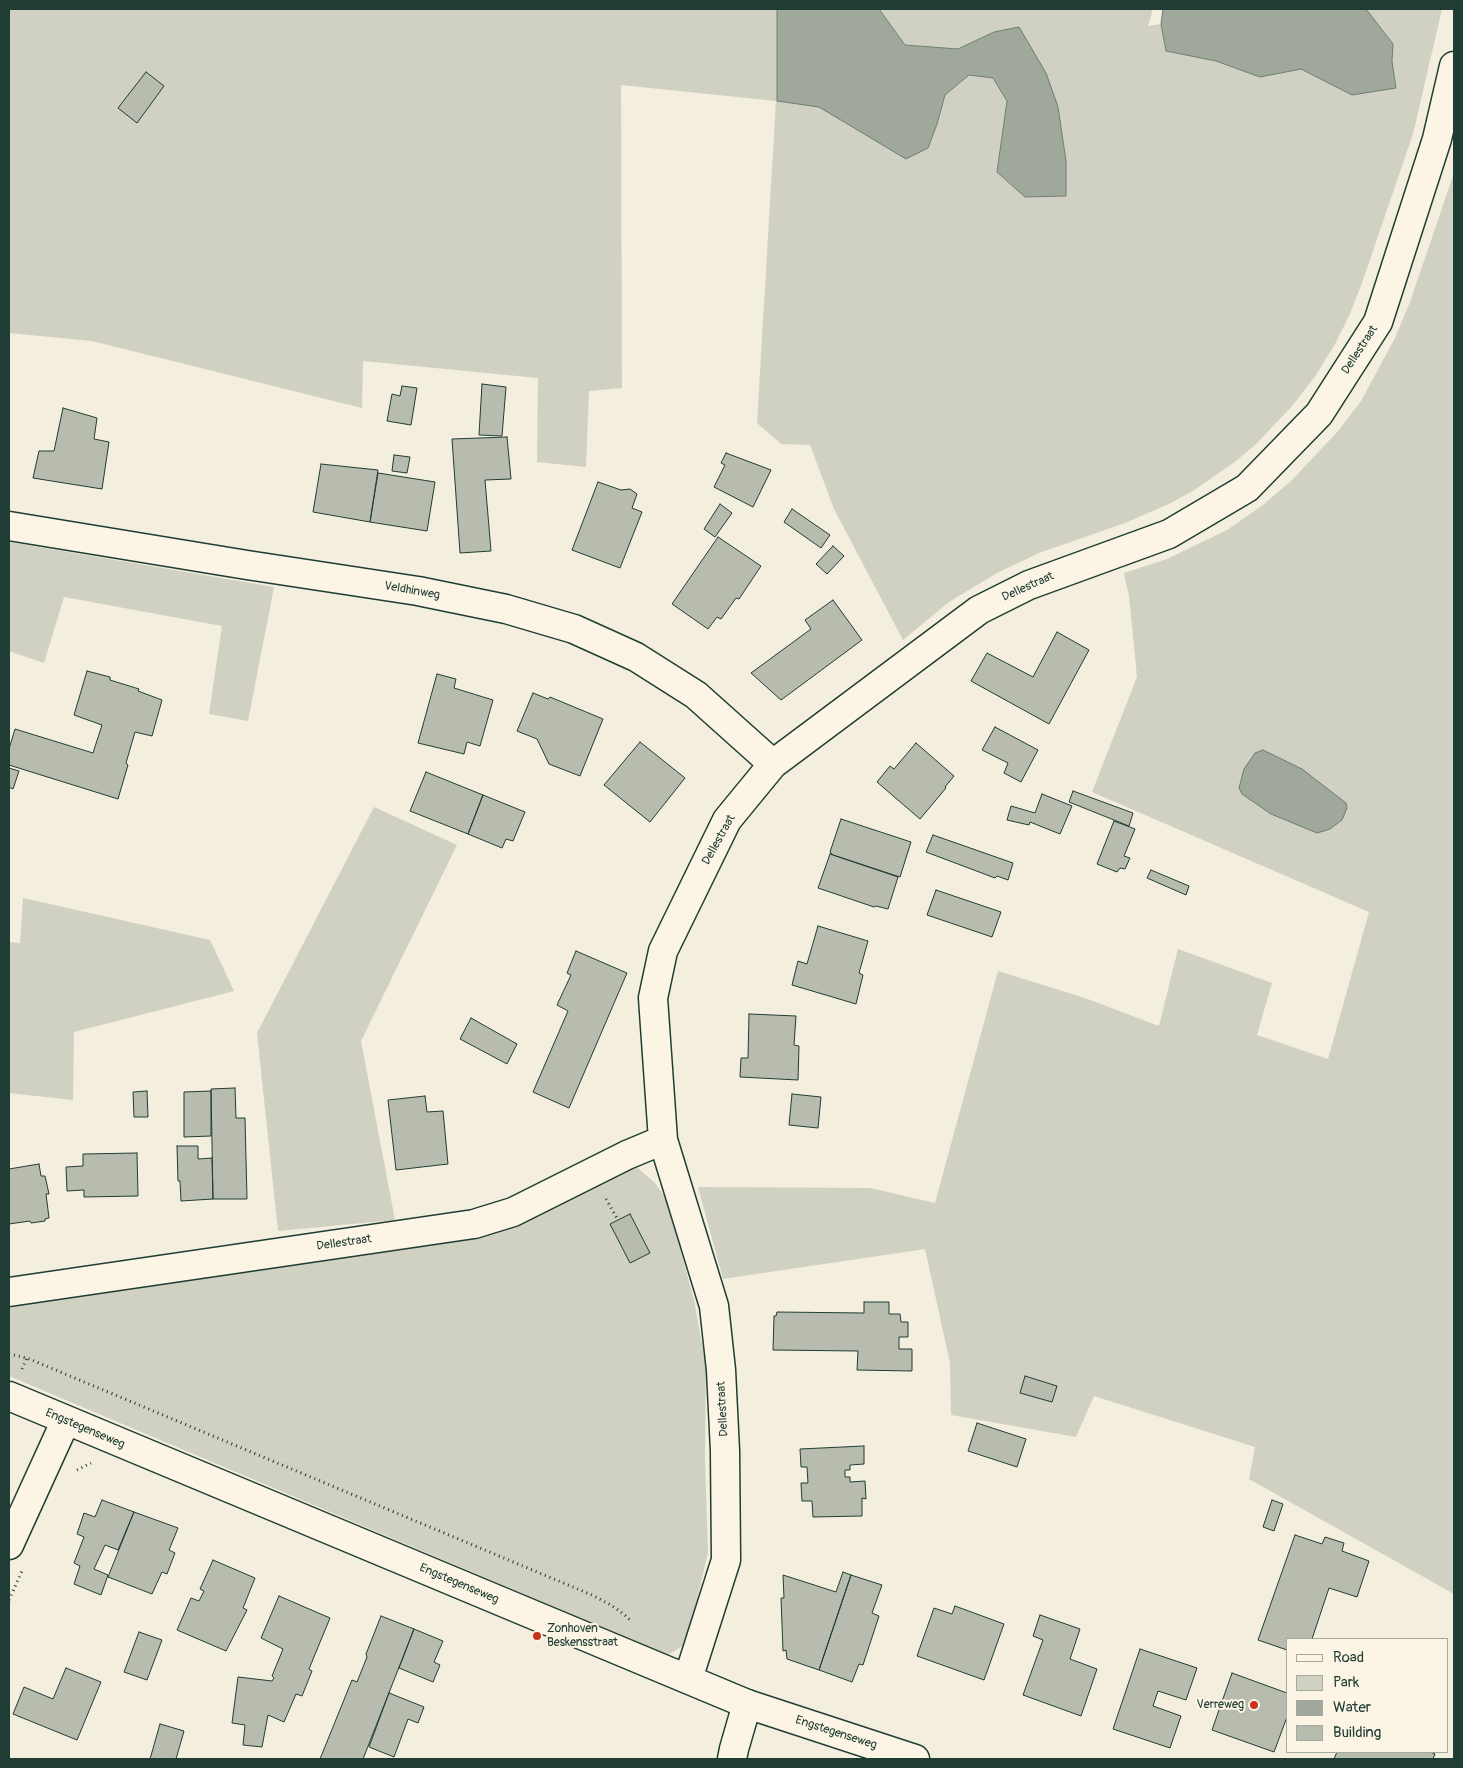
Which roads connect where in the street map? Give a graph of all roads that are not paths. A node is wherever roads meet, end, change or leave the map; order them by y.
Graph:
1 (1454, 66) edge
2 (9, 526) edge
3 (772, 764) junction
4 (663, 1140) junction
5 (9, 1292) edge
6 (9, 1396) edge
7 (66, 1420) junction
8 (9, 1545) edge
9 (688, 1679) junction
10 (747, 1704) junction
11 (732, 1759) edge
12 (915, 1759) edge

1 - 3 street, Dellestraat
2 - 3 street, Veldhinweg
3 - 4 street, Dellestraat
4 - 5 street, Dellestraat
4 - 9 street, Dellestraat
6 - 7 street, Engstegenseweg
7 - 8 street
7 - 9 street, Engstegenseweg
9 - 10 street, Engstegenseweg
10 - 11 street
10 - 12 street, Engstegenseweg

